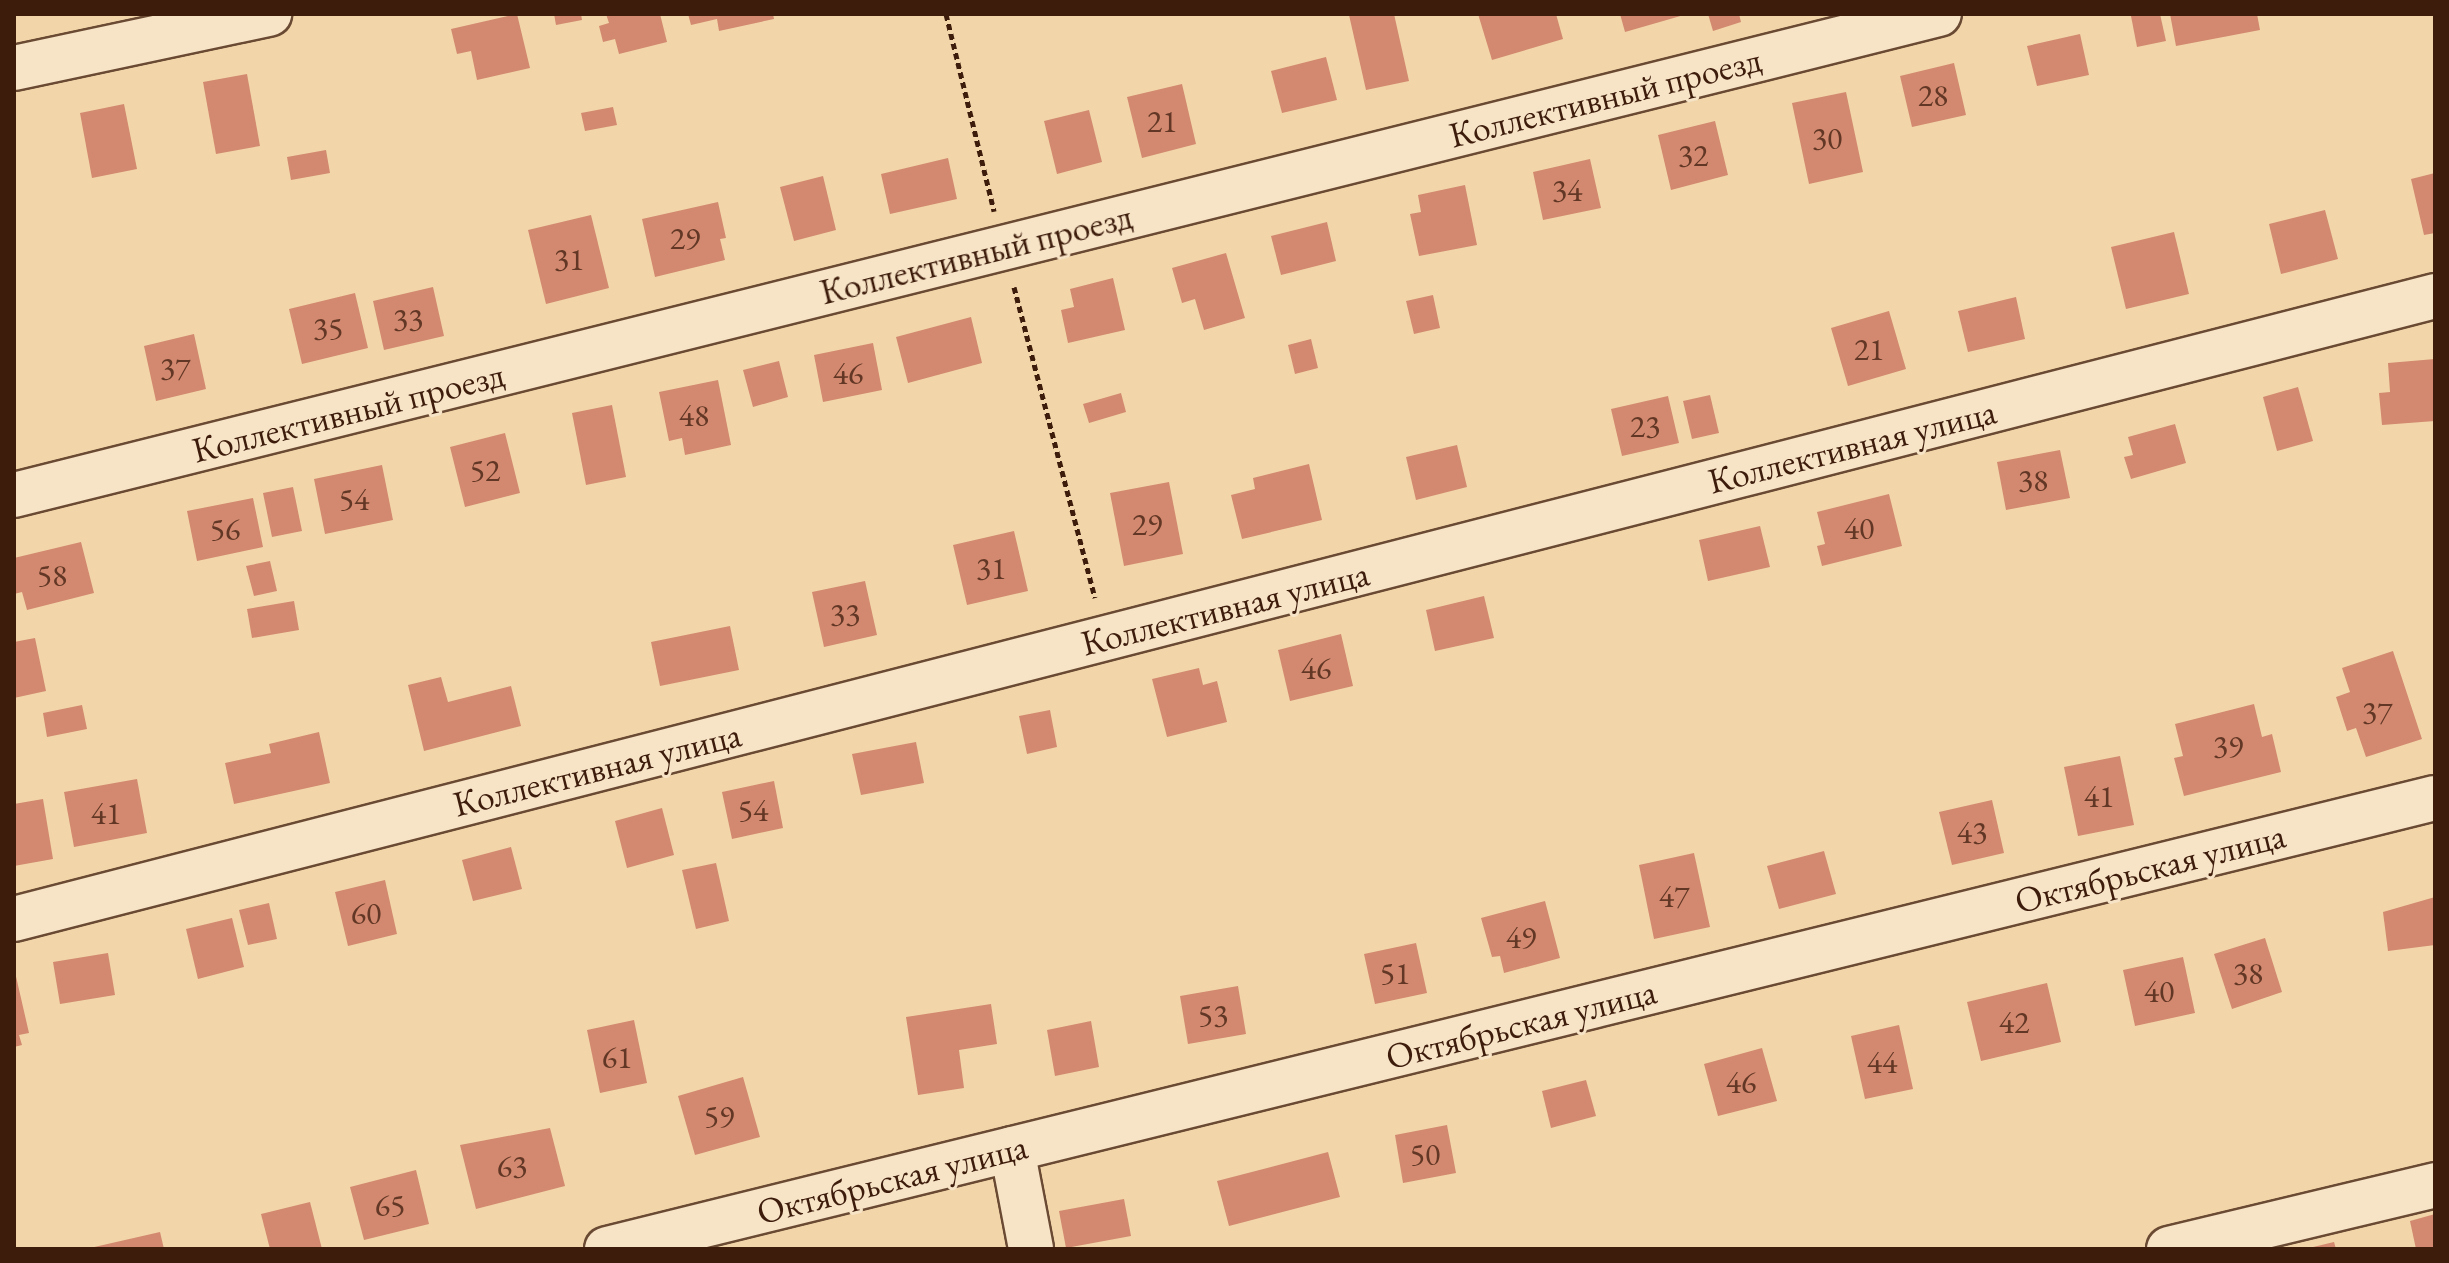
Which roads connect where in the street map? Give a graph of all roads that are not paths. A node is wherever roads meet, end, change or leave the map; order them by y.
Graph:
1 (269, 14) edge
2 (1939, 14) edge
3 (14, 68) edge
4 (2435, 296) edge
5 (14, 495) edge
6 (2435, 798) edge
7 (14, 919) edge
8 (1012, 1149) junction
9 (2435, 1185) edge
10 (607, 1249) edge
11 (1031, 1249) edge
12 (2169, 1249) edge

1 - 3 street
2 - 5 street, Коллективный проезд
4 - 7 street, Коллективная улица
6 - 8 street, Октябрьская улица
8 - 10 street, Октябрьская улица
8 - 11 street
9 - 12 street

